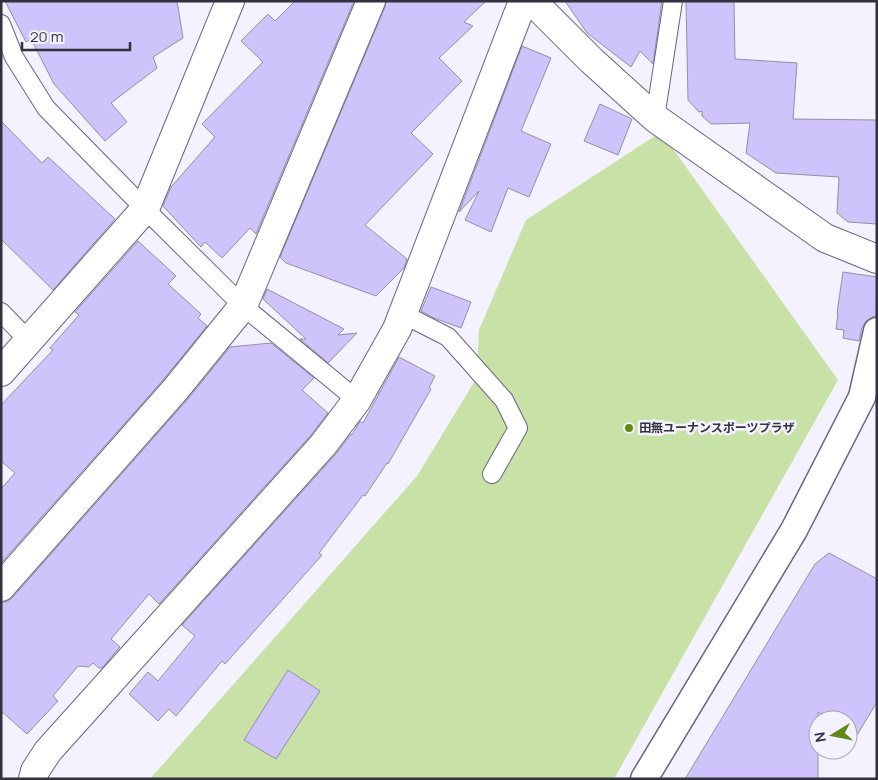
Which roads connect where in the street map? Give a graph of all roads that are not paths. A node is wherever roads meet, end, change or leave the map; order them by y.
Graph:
1 (230, 1) edge
2 (371, 1) edge
3 (522, 1) edge
4 (532, 1) edge
5 (673, 1) edge
6 (1, 24) edge
7 (655, 118) junction
8 (145, 209) junction
9 (877, 259) edge
10 (243, 306) junction
11 (1, 312) edge
12 (403, 314) junction
13 (877, 331) edge
14 (29, 341) junction
15 (1, 372) edge
16 (357, 400) junction
17 (492, 474) dead end
18 (1, 588) edge
19 (33, 779) edge
20 (644, 779) edge

1 - 8 street
2 - 10 street
3 - 12 street
4 - 7 street
5 - 7 lane
6 - 8 lane
7 - 9 street
8 - 10 lane
8 - 14 street
10 - 16 lane
10 - 18 street
11 - 14 lane
12 - 16 street
12 - 17 lane
13 - 20 street
14 - 15 street
16 - 19 street

